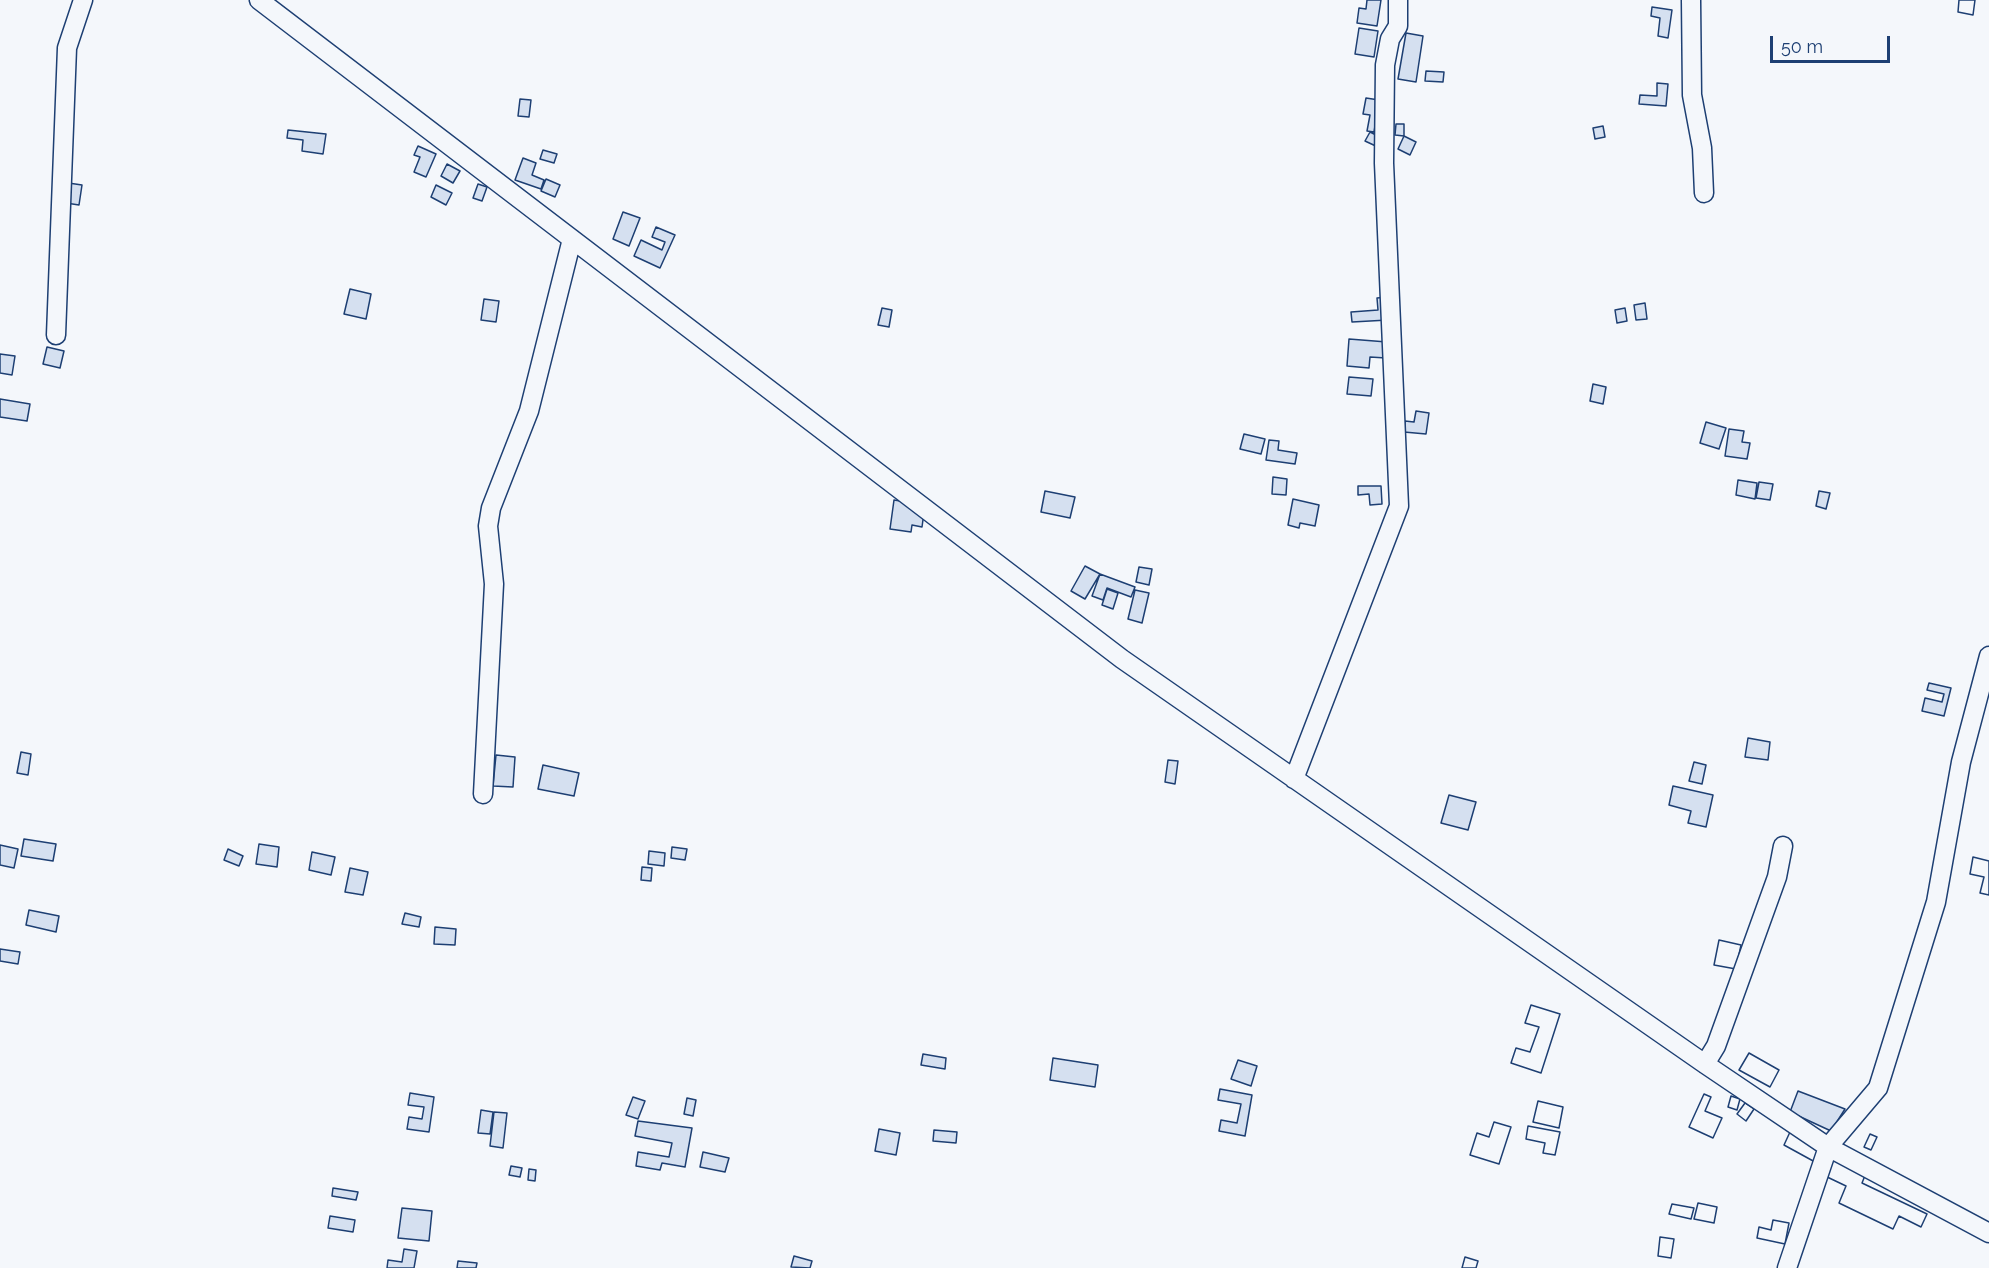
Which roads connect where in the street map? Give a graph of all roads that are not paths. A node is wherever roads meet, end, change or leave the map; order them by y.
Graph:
1 (83, 0) edge
2 (1398, 0) edge
3 (1691, 0) edge
4 (270, 4) edge
5 (1704, 193) dead end
6 (572, 239) junction
7 (56, 335) dead end
8 (1989, 656) edge
9 (1294, 779) junction
10 (483, 794) dead end
11 (1783, 846) dead end
12 (1705, 1064) junction
13 (1828, 1147) junction
14 (1989, 1233) edge
15 (1787, 1268) edge

1 - 7 street
2 - 9 street
3 - 5 street
4 - 6 street
6 - 9 street
6 - 10 street
8 - 13 street
9 - 12 street
11 - 12 street
12 - 13 street
13 - 14 street
13 - 15 street

